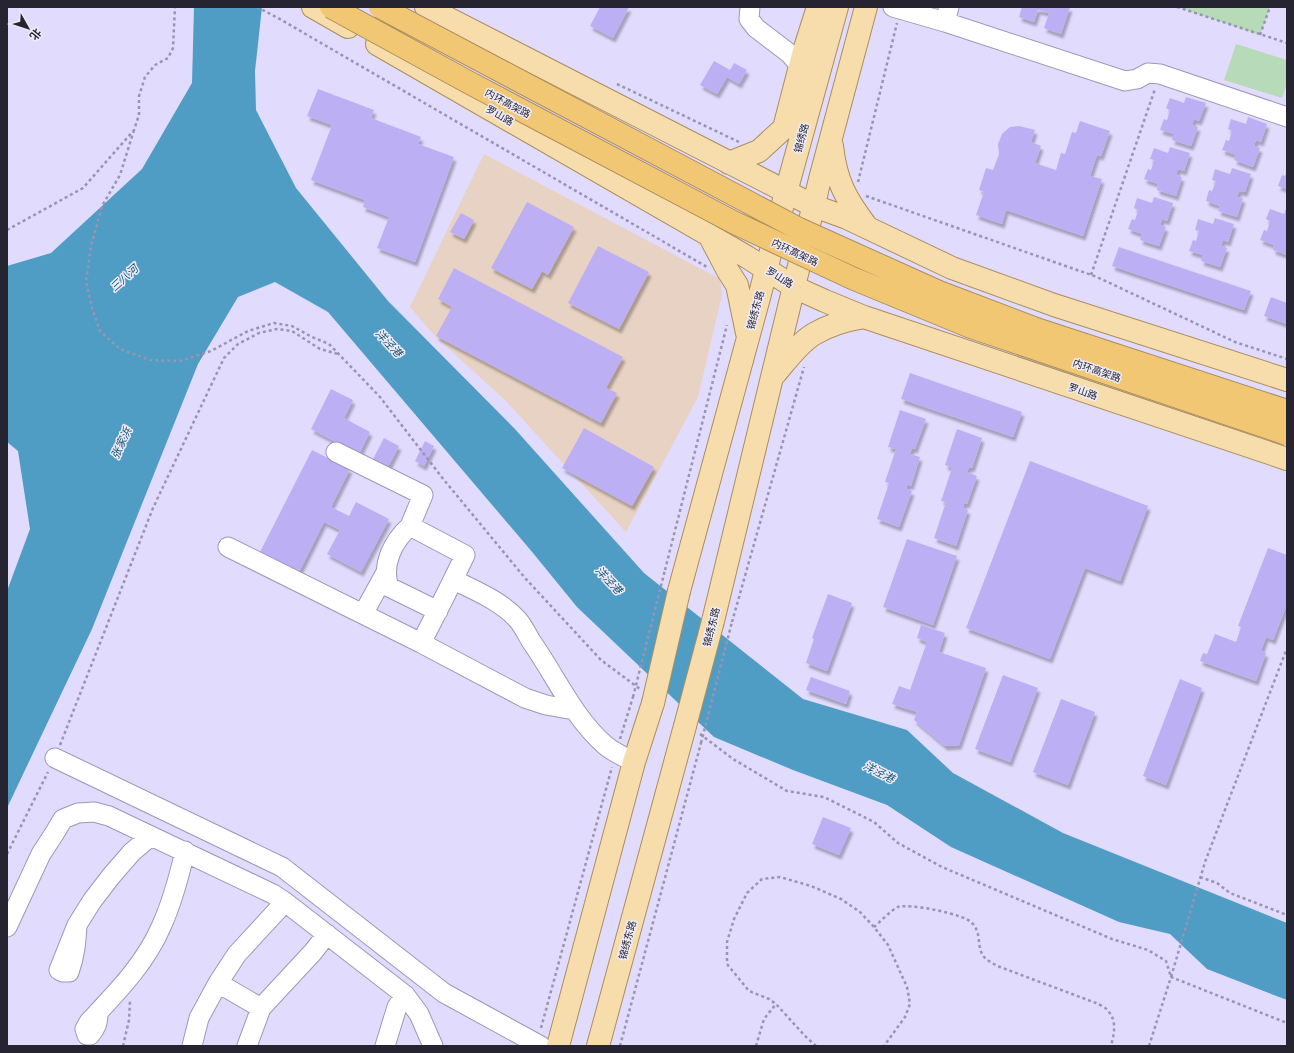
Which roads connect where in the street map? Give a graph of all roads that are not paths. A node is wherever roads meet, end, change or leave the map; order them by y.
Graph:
1 (313, 7) edge
2 (331, 7) edge
3 (380, 7) edge
4 (426, 7) edge
5 (750, 7) edge
6 (818, 7) edge
7 (837, 7) edge
8 (866, 7) edge
9 (893, 7) edge
10 (947, 14) edge
11 (800, 66) junction
12 (1287, 117) edge
13 (831, 138) junction
14 (728, 163) junction
15 (786, 192) junction
16 (814, 206) junction
17 (868, 228) junction
18 (709, 235) junction
19 (765, 269) junction
20 (794, 286) junction
21 (864, 317) junction
22 (748, 336) junction
23 (772, 378) junction
24 (1287, 380) edge
25 (1287, 411) edge
26 (1287, 434) edge
27 (336, 452) dead end
28 (1287, 459) edge
29 (410, 526) junction
30 (228, 547) dead end
31 (454, 580) junction
32 (384, 582) junction
33 (438, 611) junction
34 (362, 614) junction
35 (421, 643) junction
36 (574, 710) junction
37 (625, 757) junction
38 (55, 758) road end
39 (151, 836) junction
40 (185, 851) junction
41 (285, 902) junction
42 (77, 925) dead end
43 (7, 927) edge
44 (327, 934) junction
45 (218, 983) junction
46 (405, 995) junction
47 (261, 1008) junction
48 (98, 1013) dead end
49 (538, 1045) edge
50 (192, 1046) edge
51 (247, 1046) edge
52 (386, 1046) edge
53 (433, 1046) edge
54 (558, 1046) edge
55 (598, 1046) edge

1 - 18 main road, 罗山路
2 - 26 highway, 内环高架路, bridge
3 - 25 highway, 内环高架路, bridge
4 - 14 main road
5 - 11 street
6 - 11 main road
7 - 15 main road, 锦绣路
8 - 13 main road
9 - 10 street
10 - 12 street
11 - 14 main road
13 - 16 main road
13 - 17 main road
14 - 15 main road
15 - 16 main road
15 - 19 main road, 锦绣路
16 - 17 main road
16 - 20 main road, 锦绣东路
17 - 24 main road
18 - 19 main road, 罗山路
18 - 22 main road
19 - 20 main road, 罗山路
19 - 22 main road, 锦绣东路
20 - 21 main road, 罗山路
20 - 23 main road, 锦绣东路
21 - 23 main road
21 - 28 main road, 罗山路
22 - 37 main road, 锦绣东路, bridge
23 - 55 main road, 锦绣东路, bridge
27 - 29 street
29 - 31 street
29 - 32 street
30 - 34 street
31 - 33 street
31 - 36 street
32 - 33 street
32 - 34 street
33 - 35 street
34 - 35 street
35 - 36 street
36 - 37 street
37 - 54 main road, 锦绣东路
38 - 49 street
39 - 40 street
39 - 42 street
39 - 43 street
40 - 41 street
40 - 48 street
41 - 44 street
41 - 45 street
44 - 46 street
44 - 47 street
45 - 47 street
45 - 50 street
46 - 52 street
46 - 53 street
47 - 51 street

